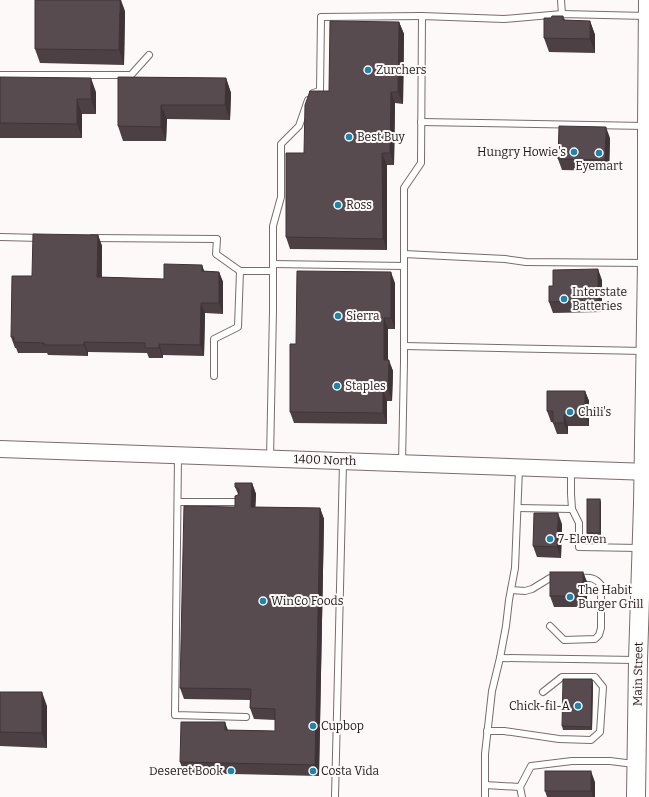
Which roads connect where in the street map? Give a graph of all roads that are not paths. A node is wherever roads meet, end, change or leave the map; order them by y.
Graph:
1 (561, 0) edge
2 (648, 8) edge
3 (562, 14) junction
4 (422, 16) junction
5 (149, 55) dead end
6 (0, 75) edge
7 (648, 76) edge
8 (421, 122) junction
9 (648, 126) edge
10 (0, 237) edge
11 (46, 238) edge
12 (85, 238) edge
13 (404, 254) junction
14 (647, 263) junction
15 (273, 264) junction
16 (404, 266) junction
17 (240, 271) junction
18 (273, 271) junction
19 (404, 346) junction
20 (645, 351) junction
21 (214, 376) dead end
22 (0, 449) edge
23 (178, 455) junction
24 (270, 459) junction
25 (344, 461) junction
26 (402, 463) junction
27 (519, 467) junction
28 (571, 469) junction
29 (646, 472) edge
30 (178, 502) junction
31 (239, 502) edge
32 (518, 508) junction
33 (572, 509) junction
34 (642, 548) junction
35 (511, 590) junction
36 (550, 626) dead end
37 (500, 658) junction
38 (638, 660) junction
39 (543, 692) dead end
40 (246, 717) dead end
41 (487, 731) junction
42 (636, 764) junction
43 (485, 785) junction
44 (520, 787) junction
45 (335, 797) edge
46 (484, 797) edge
47 (522, 797) edge
48 (636, 797) edge

1 - 3 lane
2 - 3 lane
2 - 7 main road, Main Street
3 - 4 lane
4 - 8 lane
4 - 15 lane
5 - 6 lane
7 - 9 main road, Main Street
8 - 9 lane
8 - 13 lane
9 - 14 main road, Main Street
10 - 11 lane
12 - 17 lane
13 - 14 lane
13 - 16 lane
14 - 20 main road, Main Street
15 - 16 lane
15 - 18 lane
16 - 19 lane
17 - 18 lane
17 - 21 lane
18 - 24 lane
19 - 20 lane
19 - 26 lane
20 - 29 main road, Main Street
22 - 23 main road, 1400 North
23 - 24 main road, 1400 North
23 - 30 lane
24 - 25 main road, 1400 North
25 - 26 main road, 1400 North
25 - 45 lane
26 - 27 main road, 1400 North
27 - 28 main road, 1400 North
27 - 32 lane
28 - 29 main road, 1400 North
28 - 33 lane
29 - 34 main road, Main Street
30 - 31 lane
30 - 40 lane
32 - 33 lane
32 - 35 lane
33 - 34 lane
34 - 38 main road, Main Street
35 - 36 lane
35 - 37 lane
37 - 38 lane
37 - 41 lane
38 - 42 main road, Main Street
39 - 41 lane
41 - 43 lane
42 - 44 lane
42 - 48 main road, Main Street
43 - 44 lane
43 - 46 lane
44 - 47 lane

